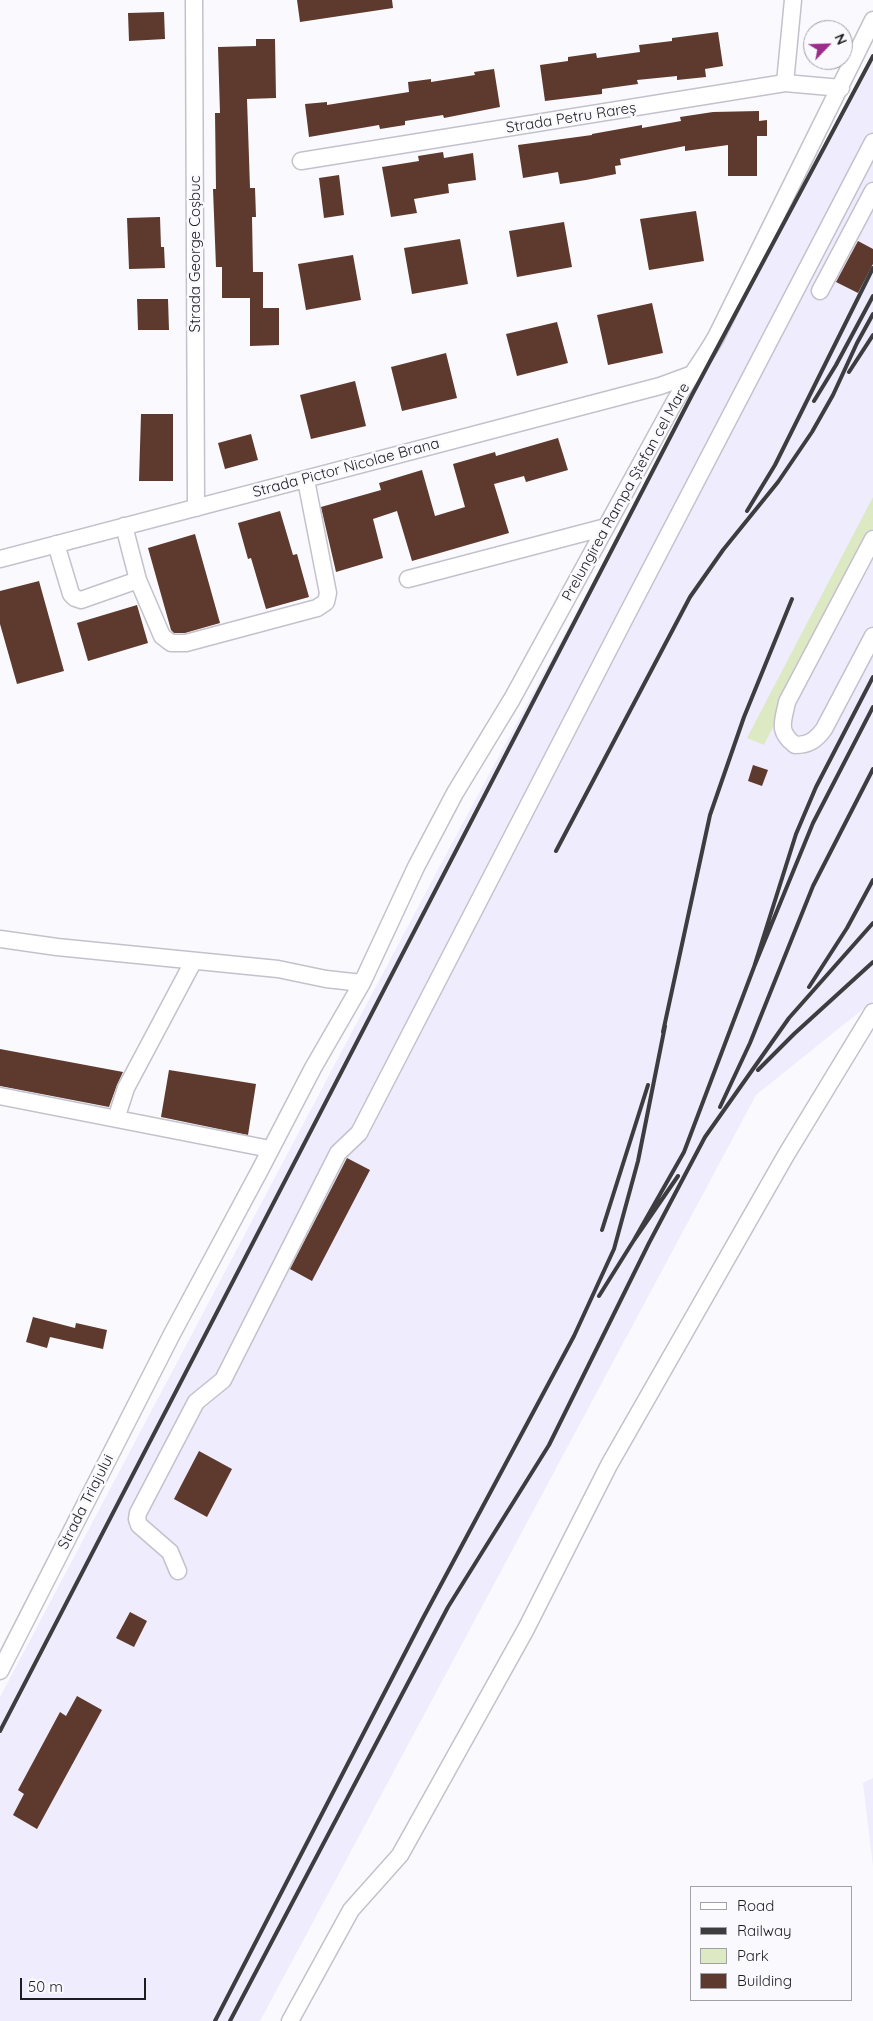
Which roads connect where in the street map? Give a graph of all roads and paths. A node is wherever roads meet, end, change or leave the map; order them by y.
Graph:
1 (194, 0) edge
2 (793, 0) edge
3 (873, 20) edge
4 (785, 83) junction
5 (841, 88) junction
6 (873, 142) edge
7 (301, 161) dead end
8 (873, 191) edge
9 (820, 291) dead end
10 (690, 375) junction
11 (306, 480) junction
12 (196, 508) junction
13 (124, 526) junction
14 (606, 526) junction
15 (873, 539) edge
16 (56, 544) junction
17 (0, 559) edge
18 (408, 579) dead end
19 (138, 580) junction
20 (873, 636) edge
21 (0, 938) edge
22 (194, 962) junction
23 (362, 983) junction
24 (873, 1012) edge
25 (0, 1096) edge
26 (116, 1119) junction
27 (270, 1149) junction
28 (178, 1571) dead end
29 (0, 1671) edge
30 (290, 2021) edge

1 - 12 street, Strada George Coșbuc
2 - 4 street
3 - 5 street, Prelungirea Rampa Ștefan cel Mare
4 - 5 street, Strada Petru Rareș
4 - 7 street, Strada Petru Rareș
5 - 10 street, Prelungirea Rampa Ștefan cel Mare
6 - 28 street
8 - 9 street
10 - 11 street, Strada Pictor Nicolae Brana
10 - 14 street, Prelungirea Rampa Ștefan cel Mare
11 - 12 street, Strada Pictor Nicolae Brana
11 - 19 street
12 - 13 street, Strada Pictor Nicolae Brana
13 - 16 street, Strada Pictor Nicolae Brana
13 - 19 street
14 - 18 street
14 - 23 street, Prelungirea Rampa Ștefan cel Mare
15 - 20 street
16 - 17 street, Strada Pictor Nicolae Brana
16 - 19 street
21 - 22 street
22 - 23 street
22 - 26 street
23 - 27 street, Prelungirea Rampa Ștefan cel Mare
24 - 30 street
25 - 26 street
26 - 27 street
27 - 29 street, Strada Triajului

